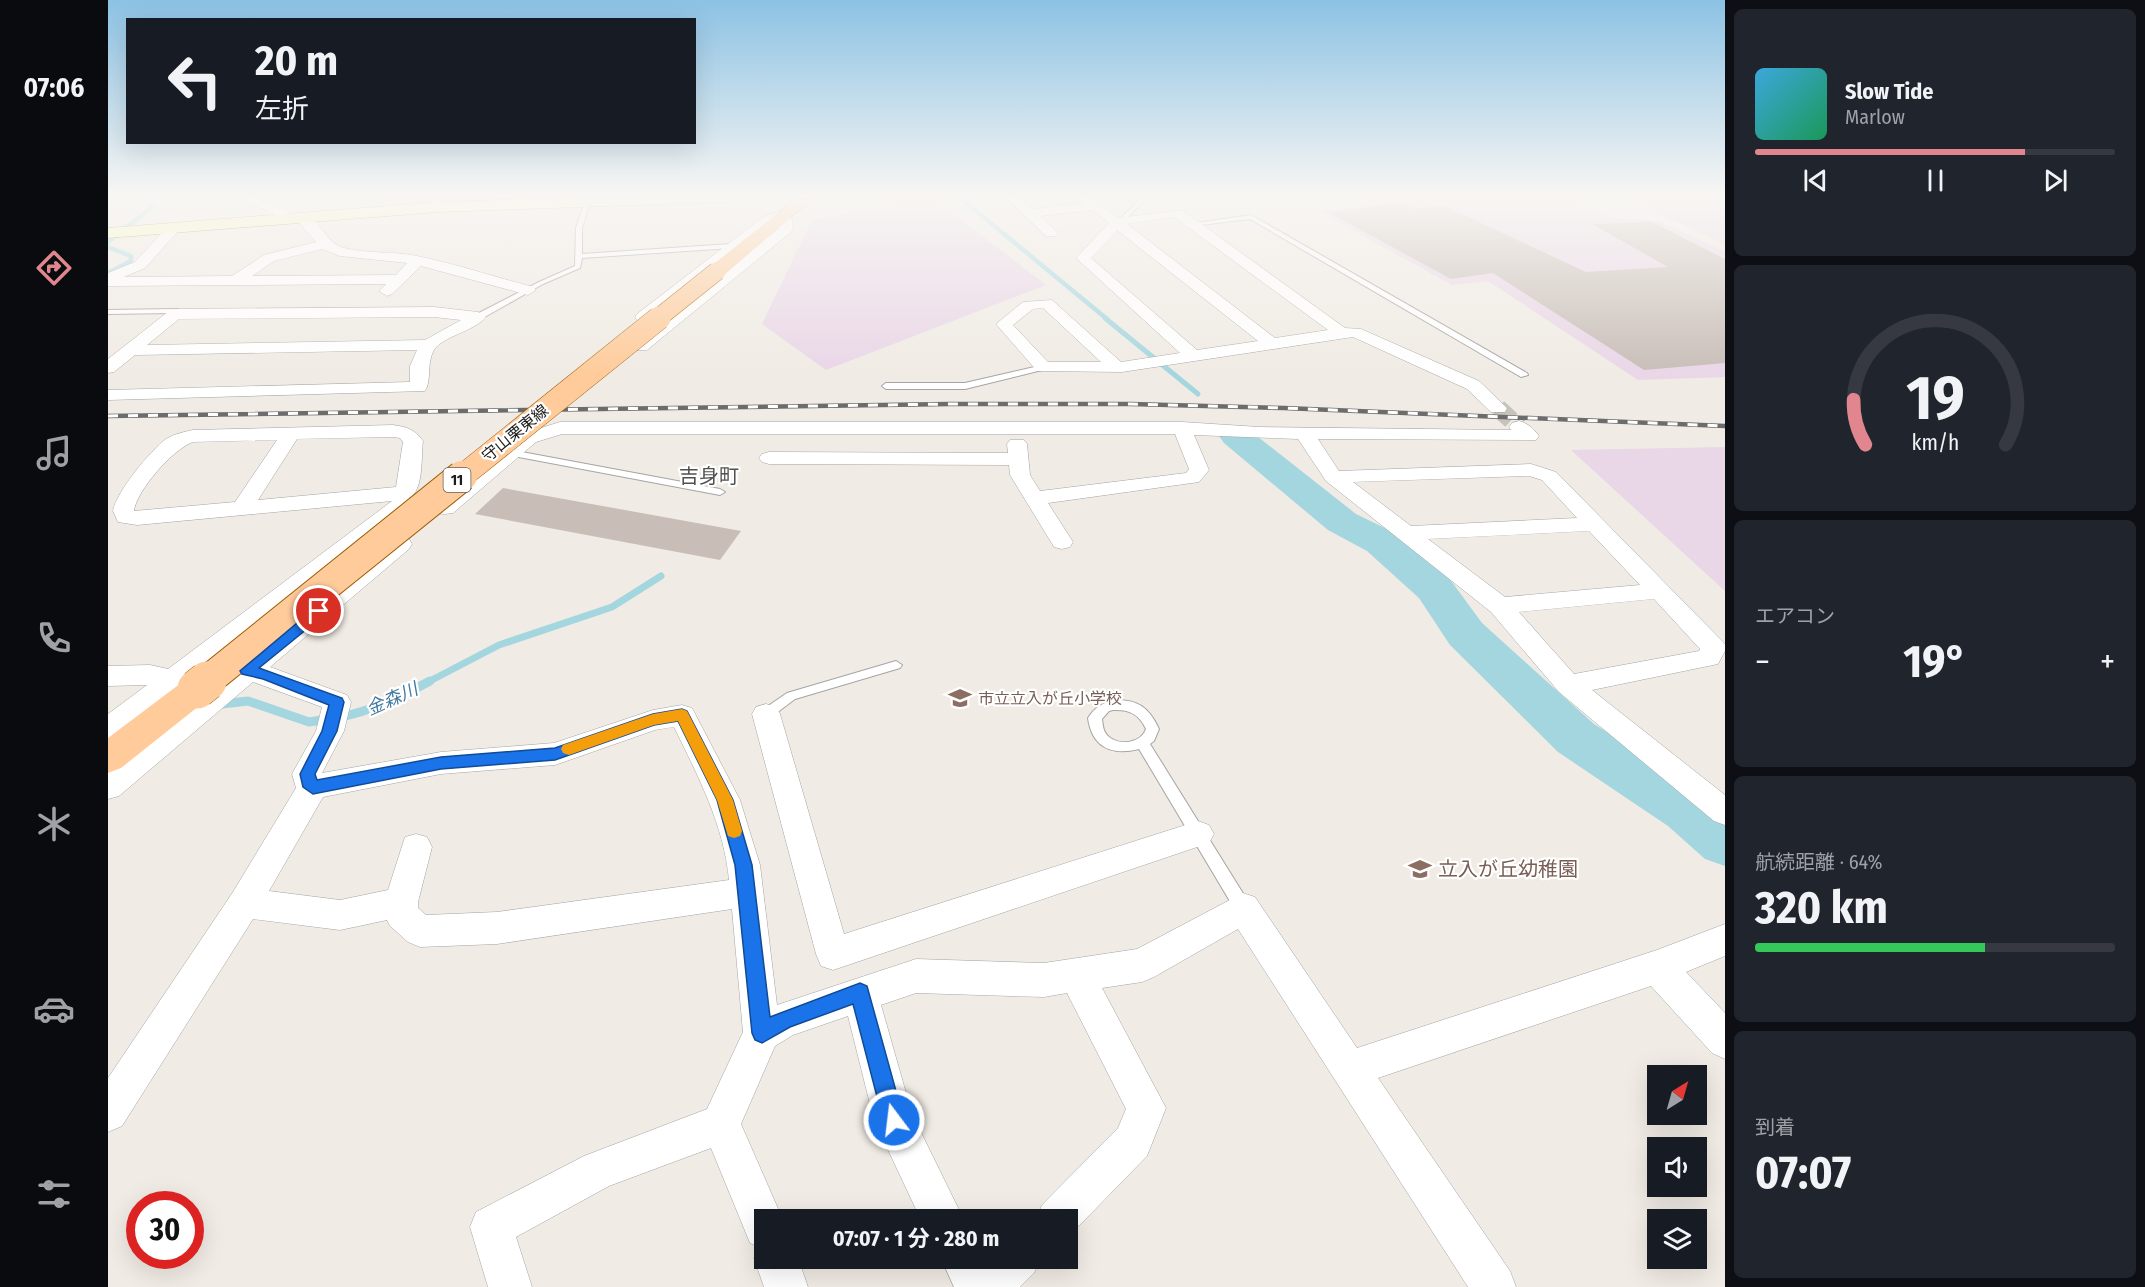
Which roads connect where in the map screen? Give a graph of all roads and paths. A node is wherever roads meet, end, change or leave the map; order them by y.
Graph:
1 (147, 256) edge
2 (276, 256) edge
3 (379, 256) edge
4 (580, 256) edge
5 (719, 256) edge
6 (735, 256) edge
7 (752, 256) edge
8 (1085, 256) edge
9 (1162, 256) edge
10 (1235, 256) edge
11 (1318, 256) edge
12 (416, 260) junction
13 (398, 279) junction
14 (235, 281) junction
15 (528, 290) junction
16 (108, 312) edge
17 (366, 312) junction
18 (175, 315) junction
19 (478, 317) junction
20 (672, 321) junction
21 (1342, 333) junction
22 (428, 345) junction
23 (1273, 345) junction
24 (132, 350) junction
25 (1192, 355) junction
26 (1043, 367) junction
27 (1117, 367) junction
28 (108, 368) edge
29 (1524, 375) dead end
30 (593, 386) dead end
31 (886, 386) dead end
32 (108, 394) edge
33 (1498, 408) tunnel mouth
34 (1015, 427) junction
35 (1182, 428) junction
36 (1519, 428) dead end
37 (1304, 433) junction
38 (289, 435) junction
39 (511, 453) junction
40 (769, 458) dead end
41 (1018, 459) junction
42 (1333, 477) junction
43 (720, 492) dead end
44 (130, 495) junction
45 (108, 497) edge
46 (403, 498) junction
47 (1034, 498) junction
48 (242, 508) junction
49 (445, 508) junction
50 (1594, 524) junction
51 (1408, 533) junction
52 (1062, 542) dead end
53 (1660, 591) junction
54 (1500, 606) junction
55 (896, 665) dead end
56 (247, 671) junction
57 (108, 676) edge
58 (1568, 685) junction
59 (189, 699) junction
60 (766, 714) joint
61 (116, 737) edge
62 (1143, 744) dead end
63 (108, 787) edge
64 (313, 788) junction
65 (1720, 802) edge
66 (1198, 834) junction
67 (416, 847) dead end
68 (746, 892) junction
69 (401, 902) junction
70 (245, 903) junction
71 (1243, 908) junction
72 (1725, 940) edge
73 (1657, 967) junction
74 (1077, 976) junction
75 (860, 993) junction
76 (762, 1033) junction
77 (1725, 1040) edge
78 (1350, 1070) junction
79 (108, 1112) edge
80 (721, 1124) junction
81 (757, 1209) edge
82 (938, 1209) edge
83 (1069, 1209) edge
84 (780, 1269) edge
85 (968, 1269) edge
86 (1007, 1269) edge
87 (510, 1287) edge
88 (786, 1287) edge
89 (977, 1287) edge
90 (988, 1287) edge
91 (1494, 1287) edge

1 - 14 street
2 - 14 street
3 - 12 street
4 - 15 lane
5 - 20 street
6 - 59 main road, 守山栗東線 / 11, bridge
7 - 20 street
8 - 25 street
9 - 23 street
10 - 21 street
11 - 29 lane
12 - 13 street
12 - 15 street
13 - 14 street
13 - 17 street
15 - 19 lane
16 - 18 lane
17 - 18 street
17 - 19 street
18 - 24 street
19 - 22 street
20 - 30 street
21 - 23 street
21 - 33 street
22 - 24 street
22 - 32 street
23 - 25 street
24 - 28 street
25 - 27 street
26 - 27 street
26 - 27 street
26 - 31 lane
34 - 35 street
34 - 39 street
34 - 41 street
35 - 37 street
35 - 47 street
36 - 37 street
37 - 42 street
38 - 44 street
38 - 46 street
38 - 48 street
39 - 43 lane
39 - 49 street
40 - 41 street
41 - 47 street
42 - 50 street
42 - 51 street
44 - 45 street
44 - 48 street
46 - 48 street
46 - 49 street
46 - 59 street
47 - 52 street
49 - 56 street
50 - 51 street
50 - 53 street
51 - 54 street
53 - 54 street
53 - 58 street
54 - 58 street
55 - 60 lane
56 - 59 street
56 - 59 street
56 - 64 street
57 - 59 street
58 - 65 street
59 - 61 main road, 守山栗東線 / 11
59 - 63 street
60 - 66 street
62 - 66 lane
64 - 68 street
64 - 70 street
66 - 71 lane
67 - 69 street
68 - 69 street
68 - 76 street
69 - 70 street
70 - 79 street
71 - 74 street
71 - 78 street
72 - 73 street
73 - 77 street
73 - 78 street
74 - 75 street
74 - 83 street
75 - 76 street
75 - 82 street
76 - 80 street
78 - 91 street
80 - 81 street
80 - 87 street
84 - 88 street
85 - 89 street
86 - 90 street

